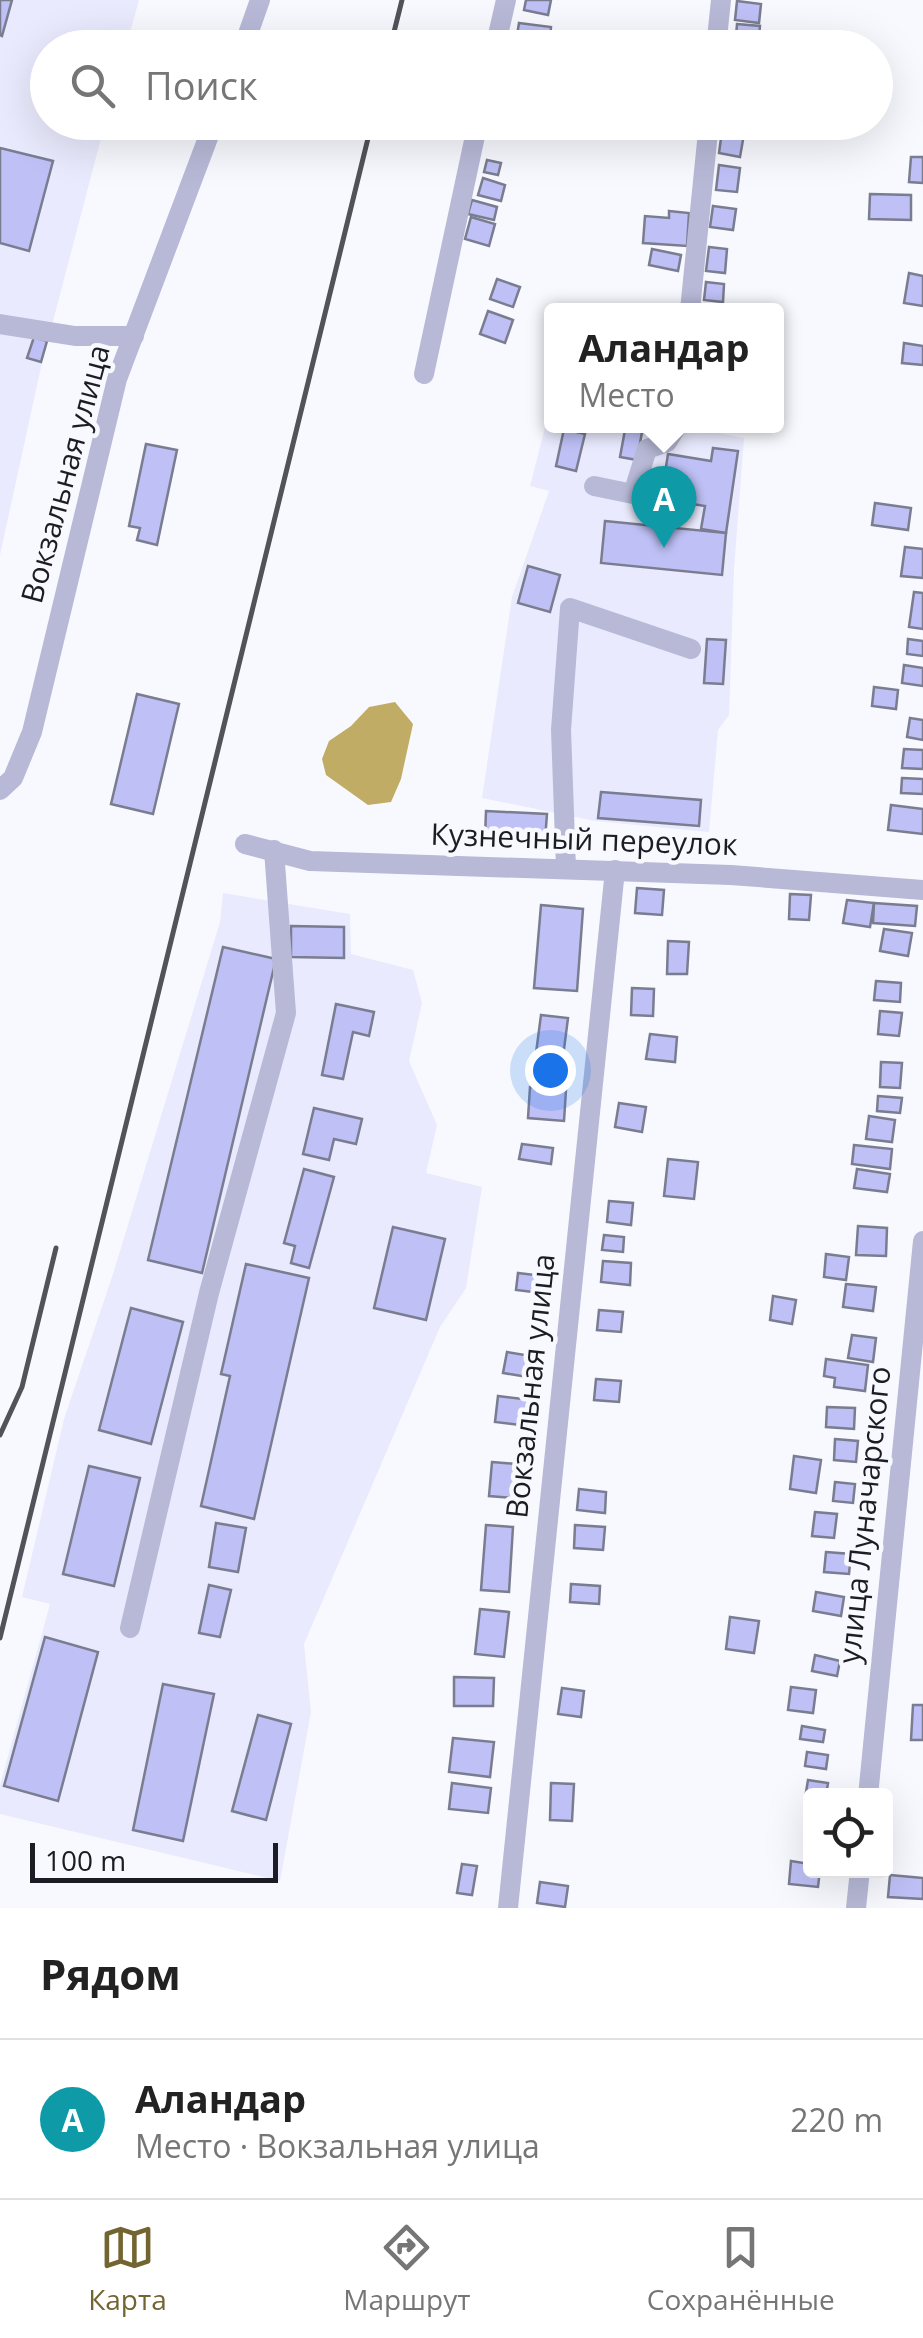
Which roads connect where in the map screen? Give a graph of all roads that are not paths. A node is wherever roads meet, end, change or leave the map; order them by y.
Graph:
1 (260, 0) edge
2 (506, 0) edge
3 (720, 0) edge
4 (249, 30) edge
5 (499, 30) edge
6 (718, 30) edge
7 (207, 140) edge
8 (474, 140) edge
9 (706, 140) edge
10 (691, 303) edge
11 (0, 324) edge
12 (134, 336) junction
13 (424, 374) dead end
14 (672, 433) edge
15 (594, 486) dead end
16 (691, 649) dead end
17 (0, 790) edge
18 (245, 844) dead end
19 (274, 850) junction
20 (566, 868) junction
21 (615, 870) junction
22 (923, 890) edge
23 (923, 1241) edge
24 (130, 1628) dead end
25 (869, 1788) edge
26 (859, 1878) edge
27 (508, 1908) edge
28 (856, 1908) edge

1 - 4 street
2 - 5 street
3 - 6 street
7 - 12 street, Вокзальная улица
8 - 13 street
9 - 10 street
11 - 12 street
12 - 17 street, Вокзальная улица
14 - 15 street
16 - 20 street
18 - 19 street, Кузнечный переулок
19 - 20 street, Кузнечный переулок
19 - 24 street
20 - 21 street, Кузнечный переулок
21 - 22 street, Кузнечный переулок
21 - 27 street, Вокзальная улица
23 - 25 street, улица Луначарского
26 - 28 street

